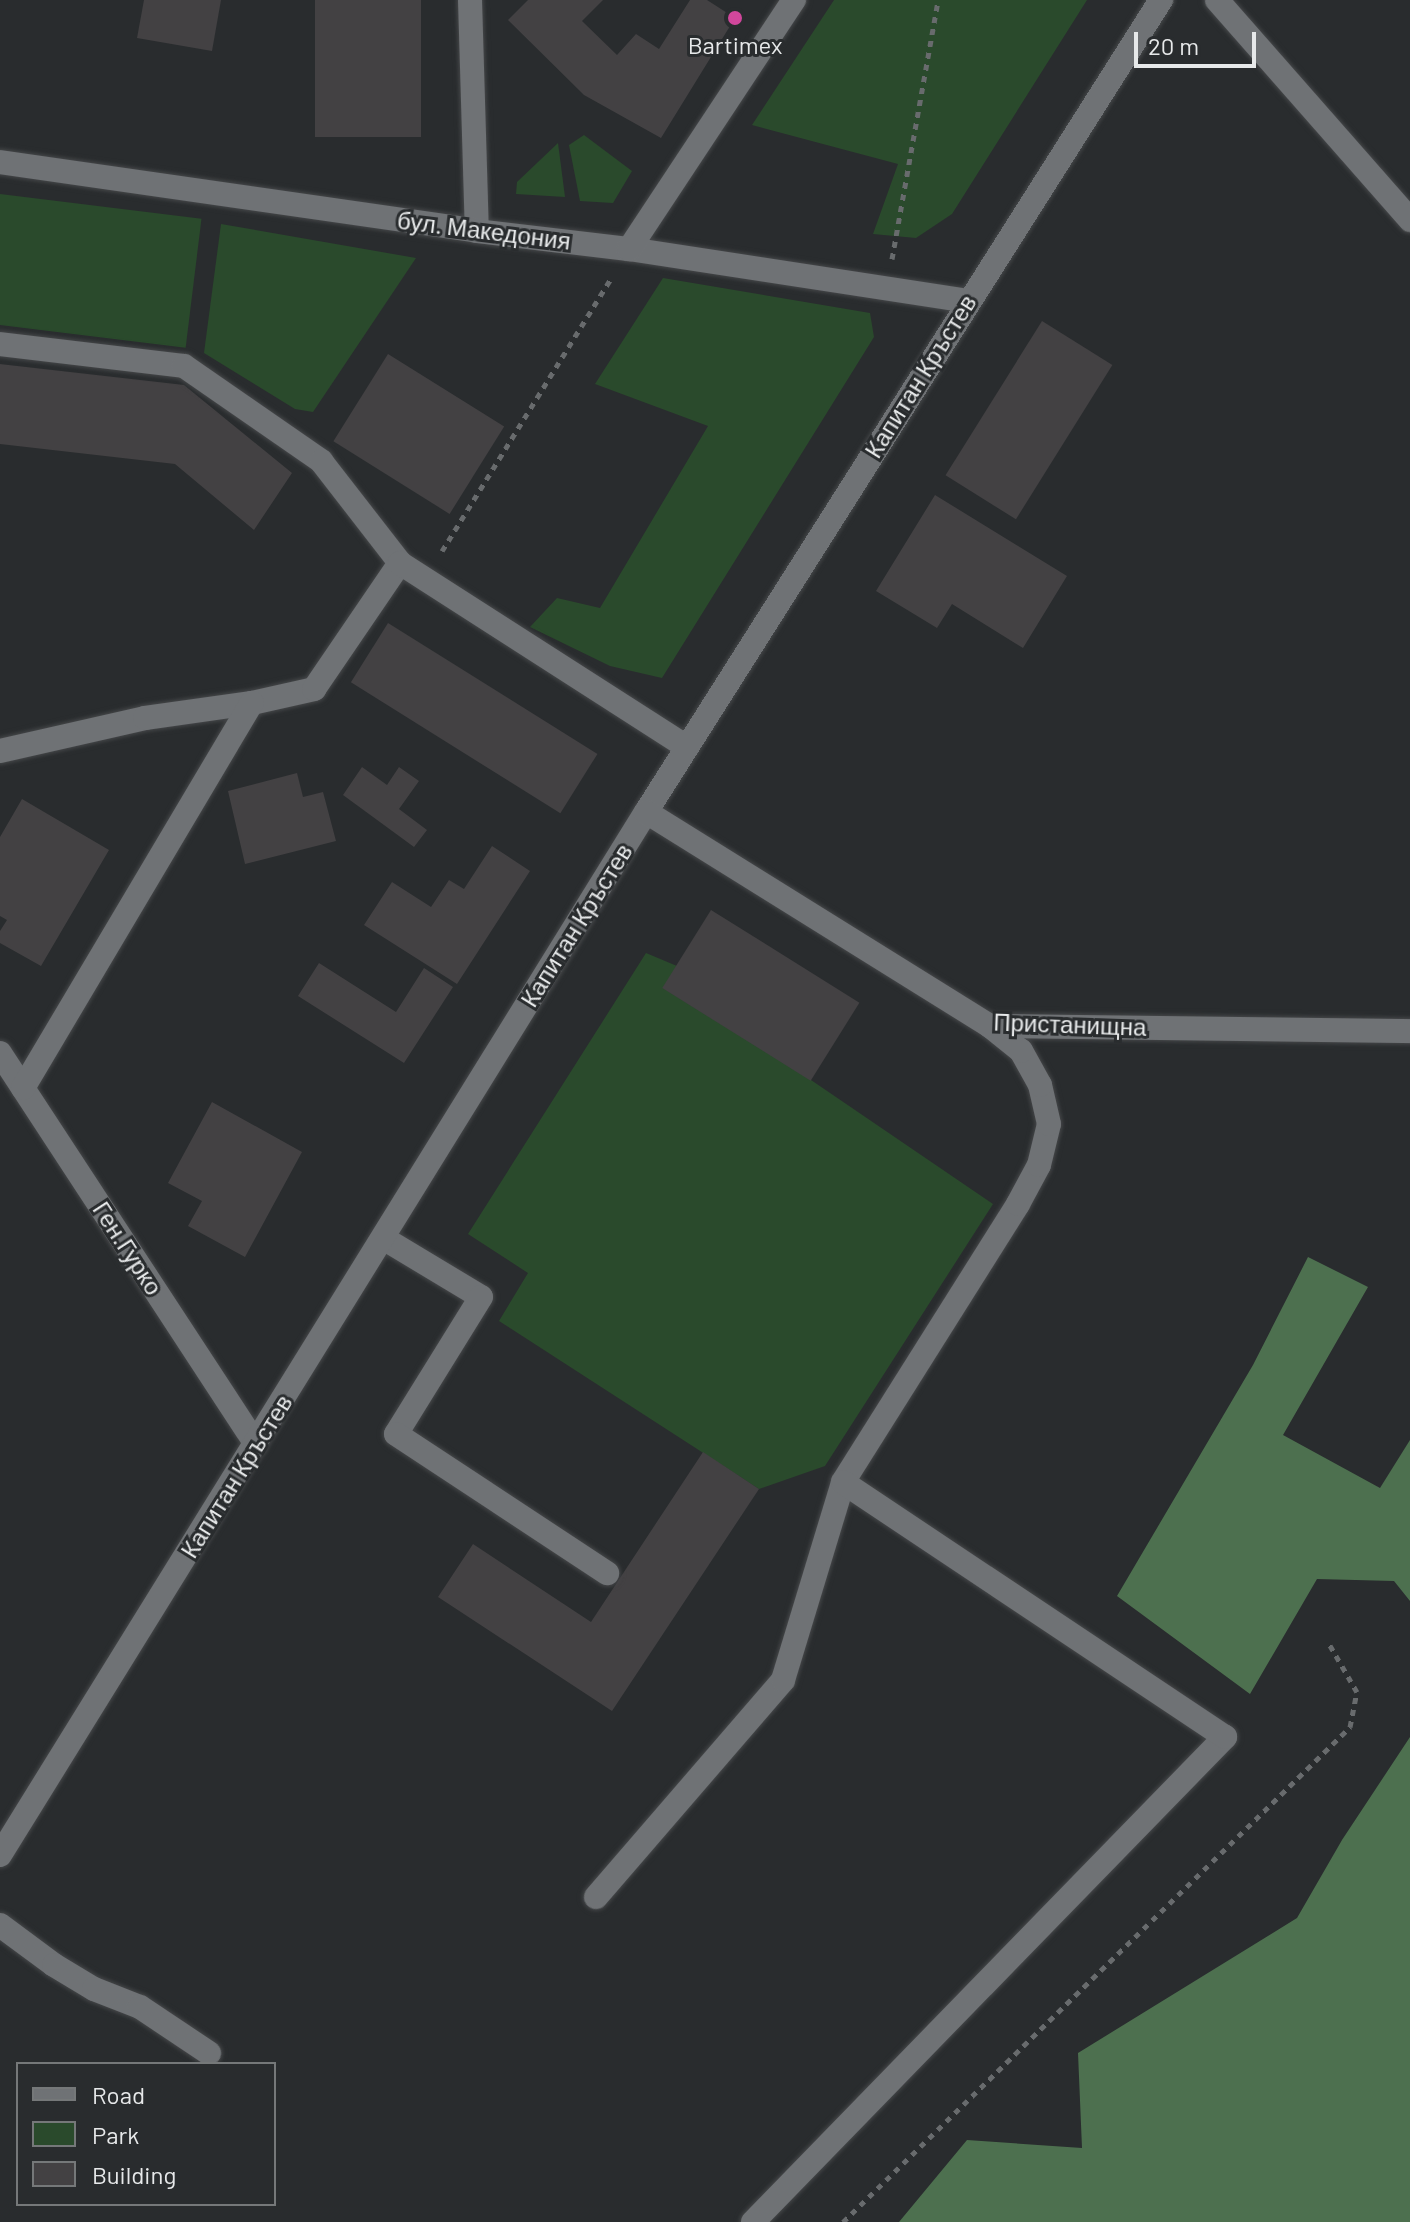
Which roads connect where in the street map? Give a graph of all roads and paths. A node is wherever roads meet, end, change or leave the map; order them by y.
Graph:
1 (470, 0) edge
2 (794, 0) edge
3 (938, 0) edge
4 (1161, 0) edge
5 (1217, 0) edge
6 (0, 162) edge
7 (1410, 220) edge
8 (477, 231) junction
9 (629, 249) junction
10 (887, 289) junction
11 (967, 301) junction
12 (0, 344) edge
13 (400, 563) junction
14 (425, 579) junction
15 (252, 703) junction
16 (687, 747) junction
17 (0, 751) edge
18 (646, 812) junction
19 (990, 1026) junction
20 (1410, 1031) edge
21 (0, 1053) edge
22 (23, 1088) junction
23 (383, 1238) junction
24 (256, 1444) junction
25 (843, 1482) junction
26 (607, 1573) dead end
27 (1328, 1642) dead end
28 (0, 1855) edge
29 (596, 1897) dead end
30 (0, 1925) edge
31 (209, 2053) dead end
32 (753, 2222) edge
33 (843, 2222) edge

1 - 8 street
2 - 9 street
3 - 10 path
4 - 11 street, Капитан Кръстев
5 - 7 street
6 - 8 street, бул. Македония
8 - 9 street, бул. Македония
9 - 10 street, бул. Македония
9 - 14 path
10 - 11 street, бул. Македония
11 - 16 street, Капитан Кръстев
12 - 13 street
13 - 14 street
13 - 15 street
14 - 16 street
15 - 17 street
15 - 22 street
16 - 18 street, Капитан Кръстев
18 - 19 street, Пристанищна
18 - 23 street, Капитан Кръстев
19 - 20 street, Пристанищна
19 - 25 street
21 - 22 street, Ген.Гурко
22 - 24 street, Ген.Гурко
23 - 24 street, Капитан Кръстев
23 - 26 street
24 - 28 street, Капитан Кръстев
25 - 29 street
25 - 32 street
27 - 33 path
30 - 31 street

